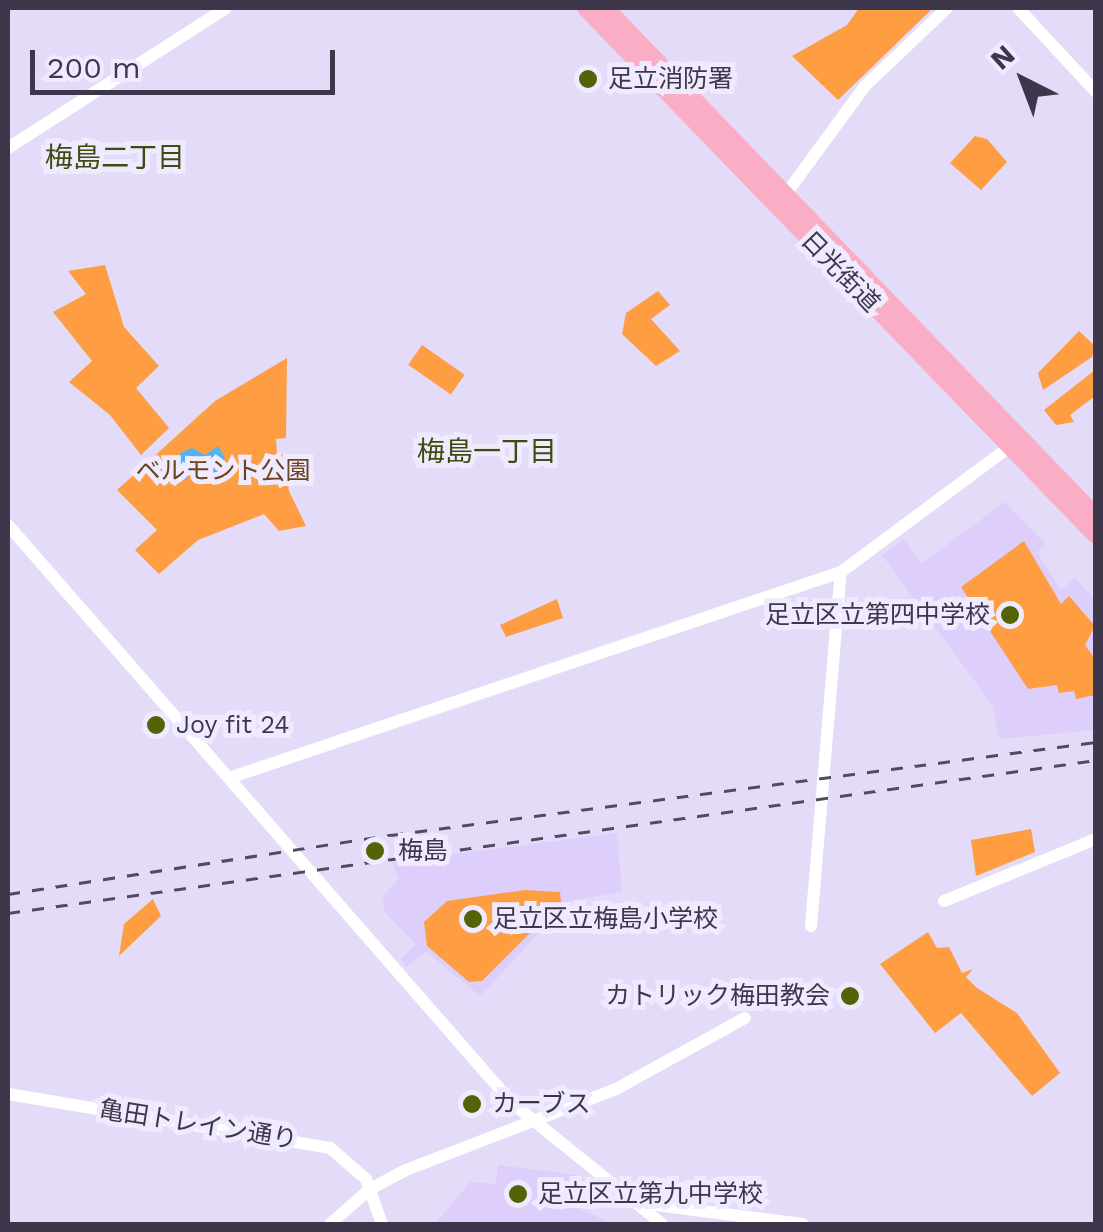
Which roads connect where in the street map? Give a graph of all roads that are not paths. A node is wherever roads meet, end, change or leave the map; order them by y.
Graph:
1 (226, 8) edge
2 (586, 8) edge
3 (605, 8) edge
4 (946, 8) edge
5 (1018, 8) edge
6 (1096, 92) edge
7 (8, 148) edge
8 (781, 200) junction
9 (1015, 443) junction
10 (1096, 517) edge
11 (8, 525) edge
12 (1096, 535) edge
13 (841, 572) junction
14 (229, 778) junction
15 (1096, 839) edge
16 (944, 902) dead end
17 (811, 926) dead end
18 (745, 1018) dead end
19 (8, 1094) edge
20 (533, 1122) junction
21 (370, 1190) junction
22 (630, 1202) junction
23 (330, 1224) edge
24 (382, 1224) edge
25 (662, 1224) edge
26 (803, 1224) edge

1 - 7 street
2 - 8 highway, 日光街道
3 - 8 highway, 日光街道
4 - 8 street
5 - 6 street
8 - 9 highway, 日光街道
9 - 10 highway, 日光街道
9 - 12 highway, 日光街道
9 - 13 street
11 - 14 street
13 - 14 street
13 - 17 street
14 - 20 street
15 - 16 street
18 - 20 street
19 - 21 street, 亀田トレイン通り
20 - 21 street
20 - 22 street
21 - 23 street
21 - 24 street
22 - 25 street
22 - 26 street

